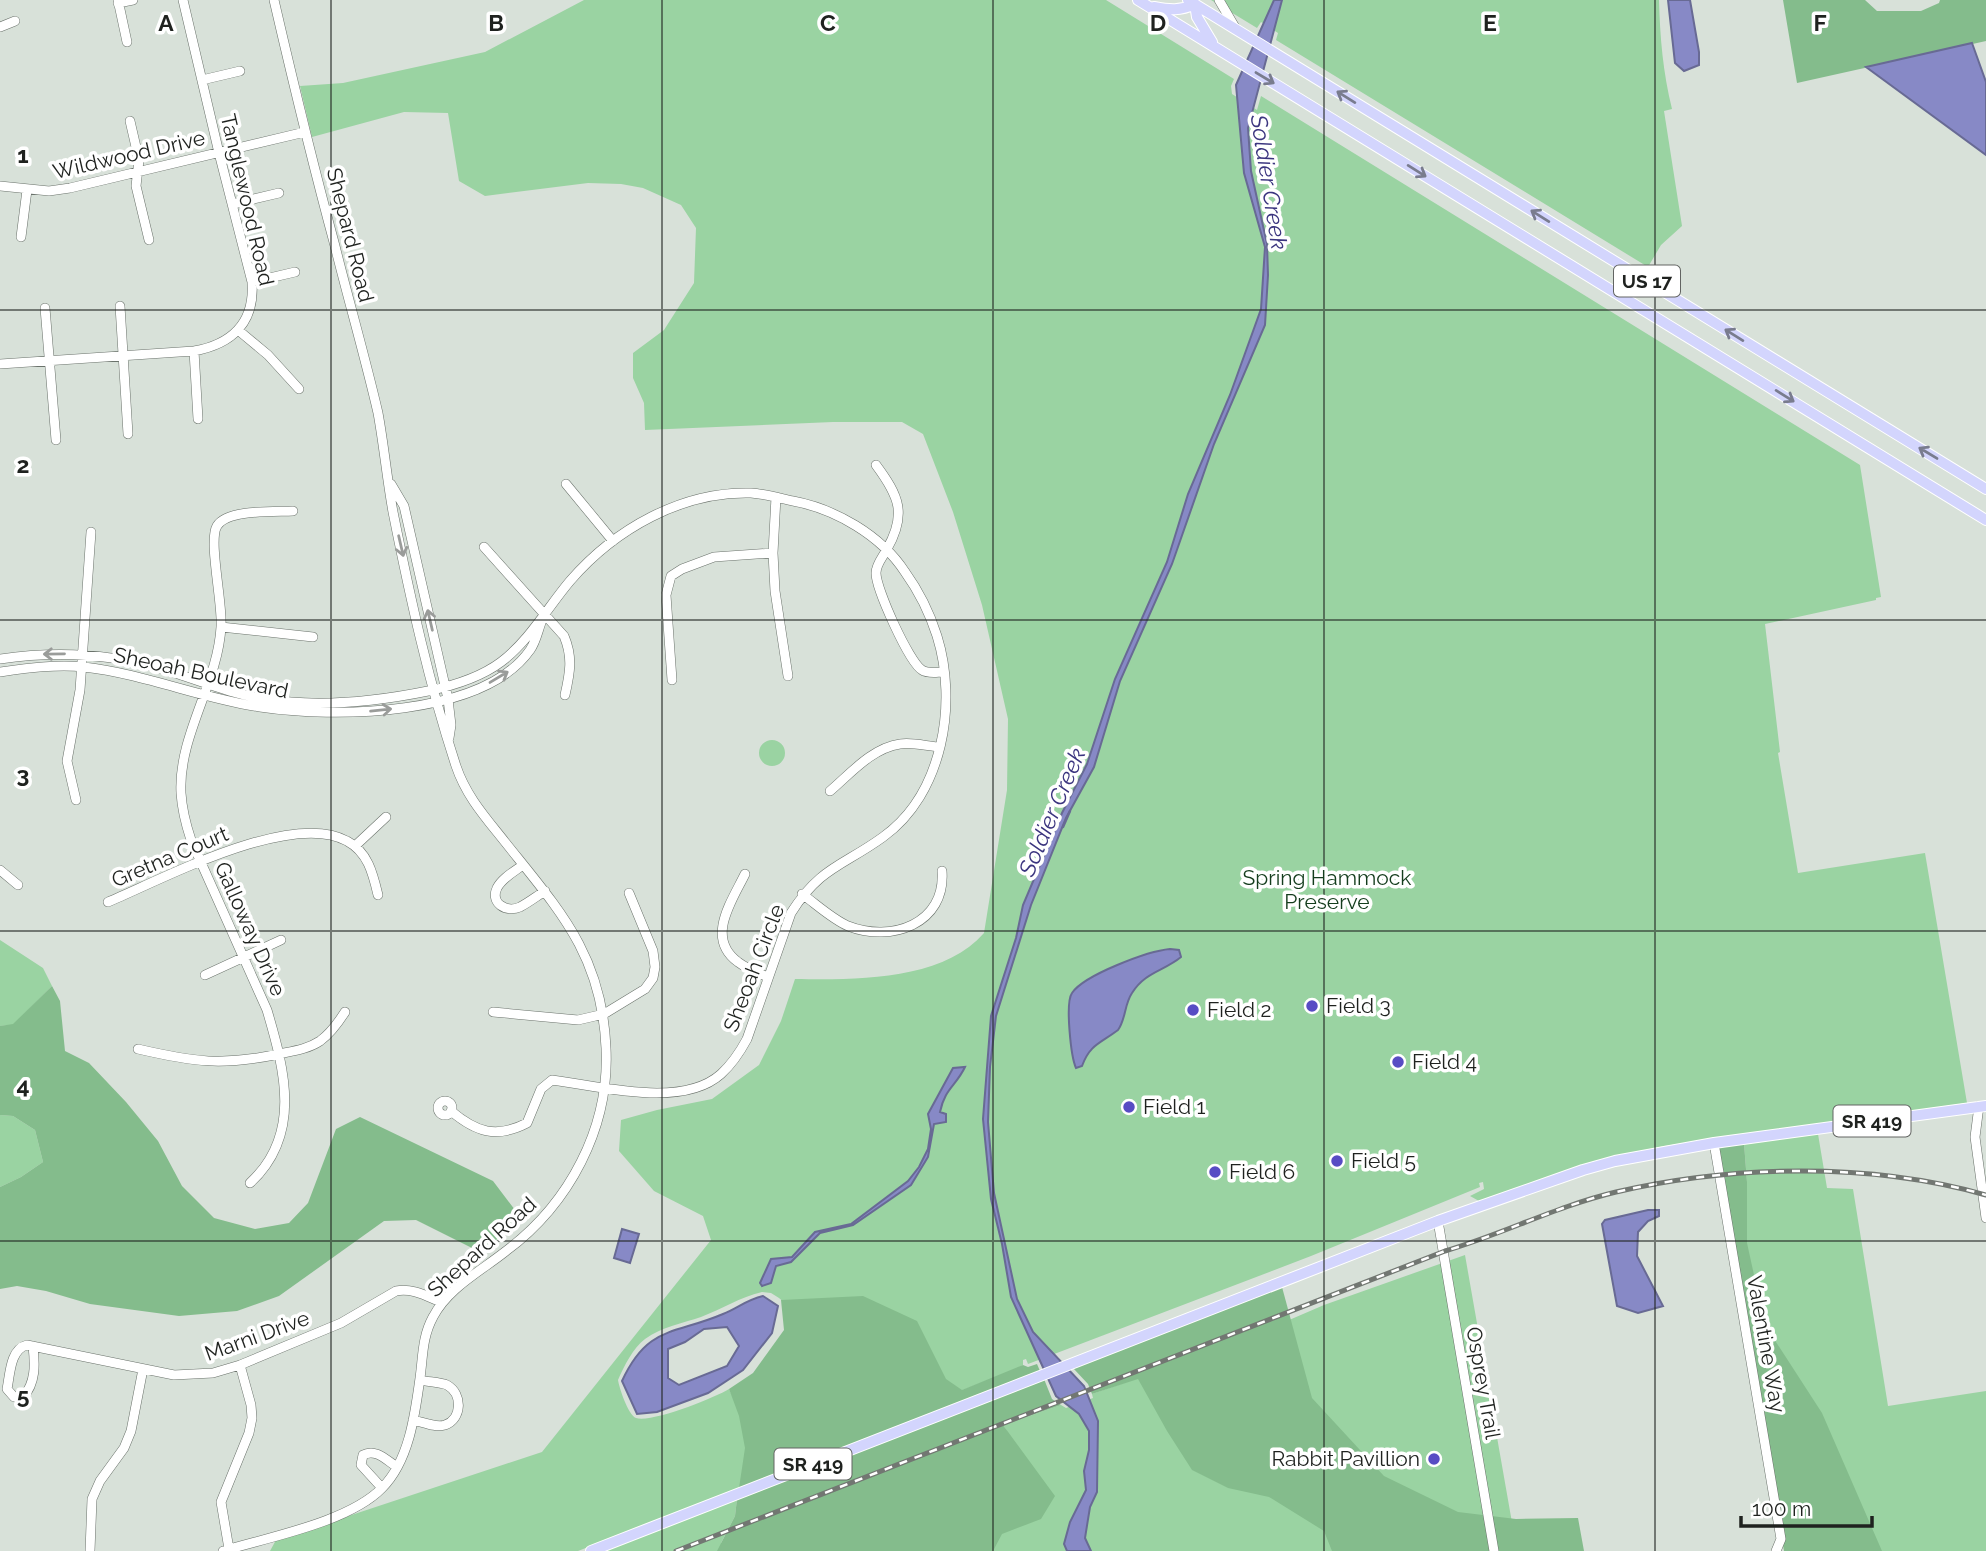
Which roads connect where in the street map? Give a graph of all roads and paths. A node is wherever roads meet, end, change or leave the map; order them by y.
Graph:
1 (134, 0) edge
2 (183, 0) edge
3 (274, 0) edge
4 (1219, 0) edge
5 (118, 1) edge
6 (1193, 1) edge
7 (1143, 3) edge
8 (15, 21) dead end
9 (0, 26) edge
10 (1237, 30) junction
11 (127, 42) dead end
12 (1217, 48) junction
13 (240, 71) dead end
14 (202, 80) junction
15 (130, 121) dead end
16 (305, 132) junction
17 (219, 153) junction
18 (138, 173) junction
19 (0, 186) edge
20 (27, 190) junction
21 (279, 193) dead end
22 (233, 204) junction
23 (21, 237) dead end
24 (149, 240) dead end
25 (295, 272) dead end
26 (252, 282) junction
27 (120, 306) dead end
28 (45, 308) dead end
29 (238, 330) junction
30 (194, 351) junction
31 (123, 357) junction
32 (49, 361) junction
33 (0, 364) edge
34 (299, 389) dead end
35 (198, 419) dead end
36 (128, 434) dead end
37 (56, 440) dead end
38 (876, 465) dead end
39 (388, 479) junction
40 (566, 484) dead end
41 (1986, 489) edge
42 (776, 497) junction
43 (293, 511) dead end
44 (1986, 520) edge
45 (91, 532) dead end
46 (613, 541) junction
47 (484, 548) dead end
48 (886, 550) junction
49 (773, 553) junction
50 (545, 612) junction
51 (221, 627) junction
52 (313, 637) dead end
53 (83, 653) junction
54 (0, 659) edge
55 (82, 666) junction
56 (943, 672) junction
57 (0, 673) edge
58 (788, 676) dead end
59 (672, 680) dead end
60 (208, 683) junction
61 (445, 686) junction
62 (433, 690) junction
63 (565, 695) dead end
64 (204, 696) junction
65 (448, 699) junction
66 (436, 702) junction
67 (449, 740) junction
68 (939, 747) junction
69 (830, 791) dead end
70 (76, 800) dead end
71 (386, 817) dead end
72 (355, 846) junction
73 (201, 863) junction
74 (523, 865) junction
75 (0, 870) edge
76 (942, 871) dead end
77 (745, 874) dead end
78 (18, 886) dead end
79 (545, 891) junction
80 (629, 892) dead end
81 (802, 894) junction
82 (378, 895) dead end
83 (108, 902) dead end
84 (281, 940) dead end
85 (244, 956) junction
86 (205, 975) dead end
87 (768, 977) junction
88 (345, 1012) dead end
89 (493, 1012) dead end
90 (604, 1014) junction
91 (138, 1049) dead end
92 (278, 1054) junction
93 (605, 1087) junction
94 (1983, 1106) edge
95 (451, 1111) dead end
96 (1714, 1143) junction
97 (250, 1183) dead end
98 (1986, 1218) edge
99 (1438, 1221) junction
100 (441, 1302) junction
101 (33, 1346) junction
102 (240, 1365) junction
103 (143, 1369) junction
104 (420, 1380) junction
105 (413, 1420) junction
106 (397, 1467) junction
107 (383, 1488) junction
108 (226, 1550) edge
109 (90, 1551) edge
110 (591, 1551) edge
111 (1494, 1551) edge
112 (1776, 1551) edge

1 - 5 street
2 - 14 street, Tanglewood Road
3 - 16 street, Shepard Road
4 - 10 street
5 - 11 street
6 - 7 main road
6 - 10 main road, US 17
6 - 12 main road
7 - 12 main road, US 17
8 - 9 street
41 -> 10 main road, US 17
12 -> 44 main road, US 17
13 - 14 street
14 - 17 street, Tanglewood Road
15 - 18 street
16 - 17 street, Wildwood Drive
16 - 39 street, Shepard Road
17 - 18 street, Wildwood Drive
17 - 22 street, Tanglewood Road
18 - 20 street, Wildwood Drive
18 - 24 street
19 - 20 street, Wildwood Drive
20 - 23 street
21 - 22 street
22 - 26 street, Tanglewood Road
25 - 26 street
26 - 29 street, Tanglewood Road
27 - 31 street
28 - 32 street
29 - 30 street
29 - 34 street
30 - 31 street
30 - 35 street
31 - 32 street
31 - 36 street
32 - 33 street
32 - 37 street
38 - 48 street
61 -> 39 street, Shepard Road
39 -> 62 street, Shepard Road
40 - 46 street
42 - 46 street, Sheoah Circle
42 - 48 street, Sheoah Circle
42 - 49 street
43 - 51 street, Galloway Drive
45 - 53 street
46 - 50 street, Sheoah Circle
47 - 50 street
48 - 56 street, Sheoah Circle
48 - 56 street
49 - 58 street
49 - 59 street
50 - 61 street, Sheoah Circle
50 - 63 street
65 -> 50 street, Sheoah Circle
51 - 52 street
51 - 60 street, Galloway Drive
53 -> 54 street, Sheoah Boulevard
53 - 55 street
53 - 60 street, Sheoah Boulevard
55 - 57 street, Sheoah Boulevard
55 - 64 street, Sheoah Boulevard
55 - 70 street
56 - 68 street, Sheoah Circle
60 - 62 street, Sheoah Boulevard
60 - 64 street, Galloway Drive
61 - 62 street, Sheoah Circle
61 - 65 street, Shepard Road
62 - 66 street, Shepard Road
64 -> 66 street, Sheoah Boulevard
64 - 73 street, Galloway Drive
65 - 66 street, Sheoah Circle
65 - 67 street, Shepard Road
66 - 67 street, Shepard Road
67 - 74 street, Shepard Road
68 - 69 street
68 - 81 street, Sheoah Circle
71 - 72 street
72 - 73 street, Gretna Court
72 - 82 street
73 - 83 street, Gretna Court
73 - 85 street, Galloway Drive
74 - 79 street, Shepard Road
74 - 79 street
75 - 78 street
76 - 81 street
77 - 87 street
79 - 90 street, Shepard Road
80 - 90 street
81 - 87 street, Sheoah Circle
84 - 85 street
85 - 86 street
85 - 92 street, Galloway Drive
87 - 93 street, Sheoah Circle
88 - 92 street
89 - 90 street
90 - 93 street, Shepard Road
91 - 92 street
92 - 97 street, Galloway Drive
93 - 95 street, Sheoah Circle
93 - 100 street, Shepard Road
94 - 96 main road, SR 419
94 - 98 street
96 - 99 main road, SR 419
96 - 112 street, Valentine Way
99 - 110 main road, SR 419
99 - 111 street, Osprey Trail
100 - 102 street, Marni Drive
100 - 104 street, Shepard Road
101 - 101 street
101 - 103 street, Marni Drive
102 - 103 street, Marni Drive
102 - 108 street
103 - 109 street
104 - 105 street, Shepard Road
104 - 105 street
105 - 106 street, Shepard Road
106 - 107 street, Shepard Road
106 - 107 street
107 - 108 street, Shepard Road

